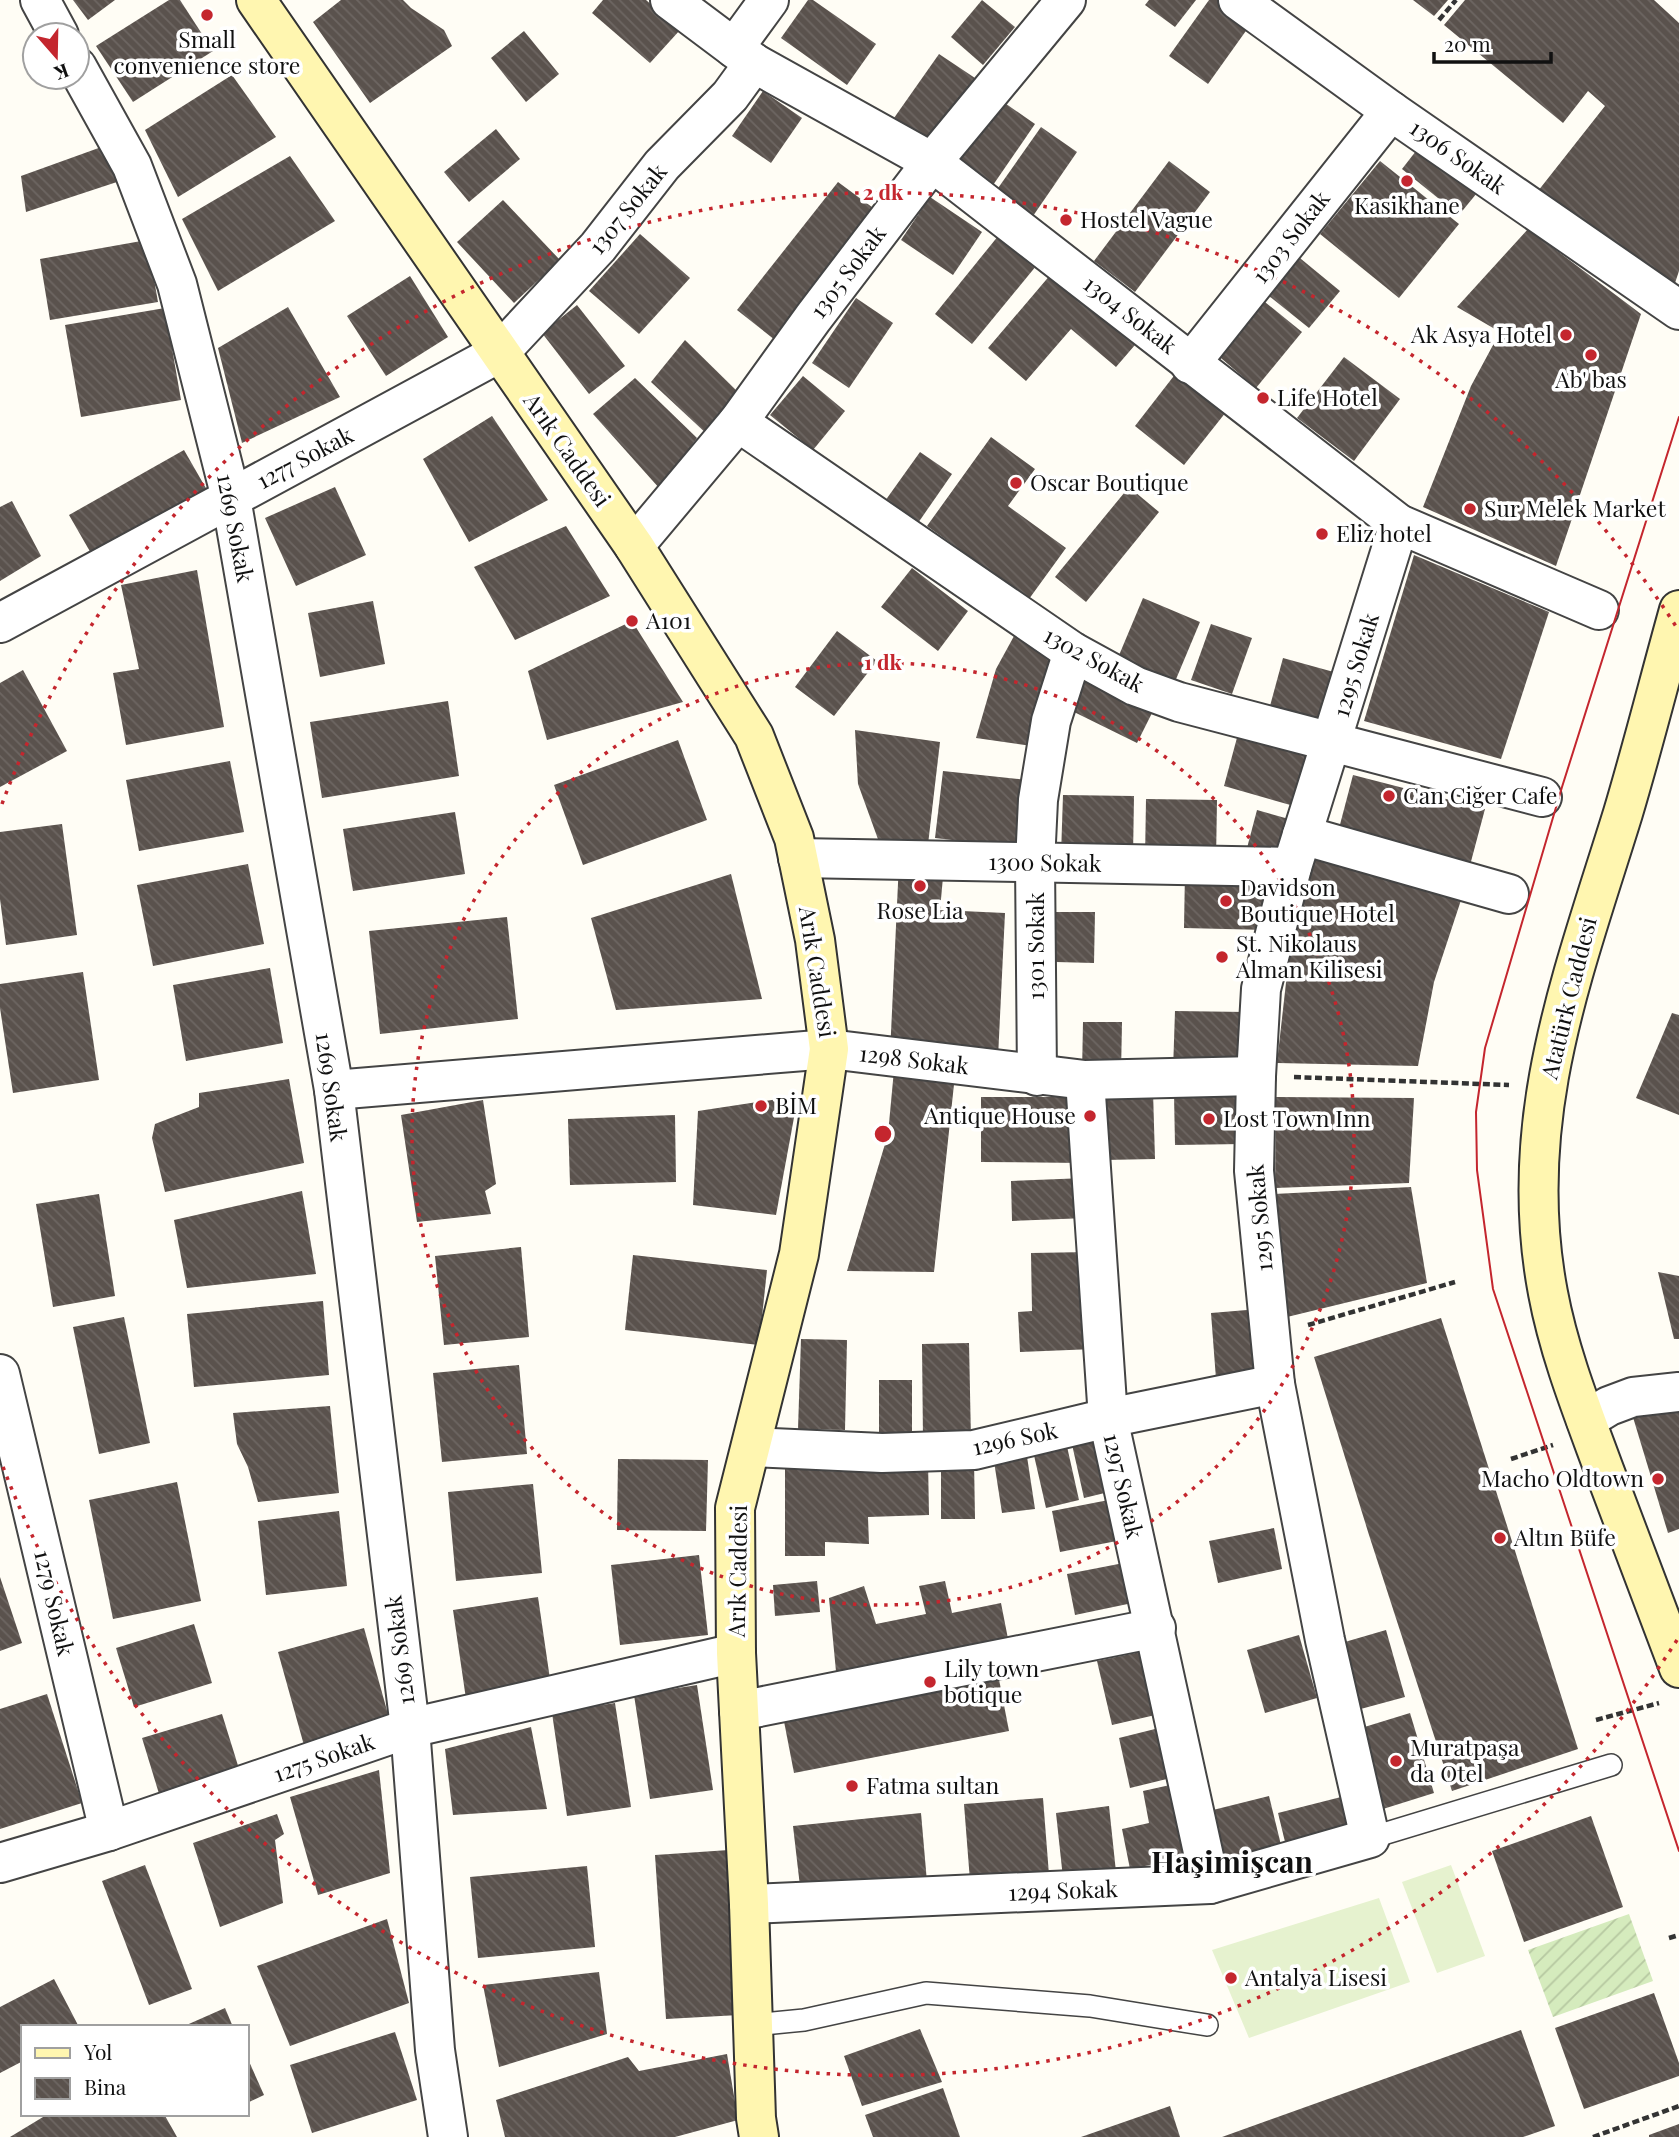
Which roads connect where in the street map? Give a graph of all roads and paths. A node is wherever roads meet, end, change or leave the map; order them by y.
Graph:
1 (40, 0) edge
2 (256, 0) edge
3 (670, 0) edge
4 (769, 0) edge
5 (1066, 0) edge
6 (1238, 0) edge
7 (1456, 0) edge
8 (1439, 20) dead end
9 (51, 21) edge
10 (744, 55) junction
11 (90, 91) edge
12 (1391, 111) junction
13 (932, 162) junction
14 (1679, 310) edge
15 (499, 352) junction
16 (1190, 364) junction
17 (738, 422) junction
18 (231, 498) junction
19 (1399, 524) junction
20 (634, 546) junction
21 (1599, 610) dead end
22 (1679, 610) edge
23 (0, 623) edge
24 (1073, 652) junction
25 (1332, 742) junction
26 (1542, 797) dead end
27 (1297, 851) junction
28 (798, 858) junction
29 (1035, 863) junction
30 (1509, 894) dead end
31 (829, 1049) junction
32 (1037, 1076) junction
33 (1256, 1076) junction
34 (1085, 1080) junction
35 (1515, 1085) dead end
36 (334, 1090) junction
37 (1455, 1282) dead end
38 (1270, 1336) junction
39 (0, 1374) edge
40 (1275, 1384) junction
41 (1679, 1392) edge
42 (1108, 1418) junction
43 (1586, 1420) junction
44 (751, 1447) junction
45 (1544, 1448) dead end
46 (1511, 1459) dead end
47 (1156, 1628) junction
48 (736, 1653) junction
49 (1679, 1668) edge
50 (1661, 1702) dead end
51 (739, 1711) junction
52 (1596, 1720) dead end
53 (410, 1728) junction
54 (1611, 1765) dead end
55 (109, 1831) junction
56 (1370, 1838) junction
57 (0, 1863) edge
58 (1210, 1884) junction
59 (749, 1904) junction
60 (1679, 1935) edge
61 (1669, 1938) dead end
62 (753, 2025) junction
63 (1207, 2025) dead end
64 (1679, 2106) edge
65 (448, 2137) edge
66 (759, 2137) edge
67 (1593, 2137) edge

1 - 9 street
2 - 15 street, Arık Caddesi
3 - 10 street, 1304 Sokak
4 - 10 street, 1307 Sokak
5 - 13 street, 1305 Sokak
6 - 12 street, 1306 Sokak
7 - 8 path
10 - 13 street, 1304 Sokak
10 - 15 street, 1307 Sokak
11 - 18 street, 1269 Sokak
12 - 14 street, 1306 Sokak
12 - 16 street, 1303 Sokak
13 - 16 street, 1304 Sokak
13 - 17 street, 1305 Sokak
15 - 18 street, 1277 Sokak
15 - 20 street, Arık Caddesi
16 - 19 street, 1304 Sokak
17 - 20 street, 1305 Sokak
17 - 24 street, 1302 Sokak
18 - 23 street, 1277 Sokak
18 - 36 street, 1269 Sokak
19 - 21 street, 1304 Sokak
19 - 25 street, 1295 Sokak
20 - 28 street, Arık Caddesi
22 - 43 street, Atatürk Caddesi
24 - 25 street, 1302 Sokak
24 - 29 street, 1301 Sokak
25 - 26 street, 1302 Sokak
25 - 27 street, 1295 Sokak
27 - 29 street, 1300 Sokak
27 - 30 street, 1300 Sokak
27 - 33 street, 1295 Sokak
28 - 29 street, 1300 Sokak
28 - 31 street, Arık Caddesi
29 - 32 street, 1301 Sokak
31 - 32 street, 1298 Sokak
31 - 36 street, 1298 Sokak
31 - 44 street, Arık Caddesi
32 - 34 street, 1298 Sokak
33 - 34 street, 1298 Sokak
33 - 35 path
33 - 38 street, 1295 Sokak
34 - 42 street, 1297 Sokak
36 - 53 street, 1269 Sokak
37 - 38 path
38 - 40 street, 1295 Sokak
39 - 55 street, 1279 Sokak
40 - 42 street, 1296 Sok
40 - 56 street, 1295 Sokak
41 - 43 street
42 - 44 street, 1296 Sok
42 - 47 street, 1297 Sokak
43 - 49 street, Atatürk Caddesi
44 - 48 street, Arık Caddesi
45 - 46 path
47 - 51 street
47 - 58 street, 1297 Sokak
48 - 51 street, Arık Caddesi
48 - 53 street, 1275 Sokak
50 - 52 path
51 - 59 street, Arık Caddesi
53 - 55 street, 1275 Sokak
53 - 65 street, 1269 Sokak
54 - 56 lane, 1294 Sokak
55 - 57 street, 1275 Sokak
56 - 58 street, 1294 Sokak
58 - 59 street, 1294 Sokak
59 - 62 street, Arık Caddesi
60 - 61 path
62 - 63 lane
62 - 66 street, Arık Caddesi
64 - 67 path

